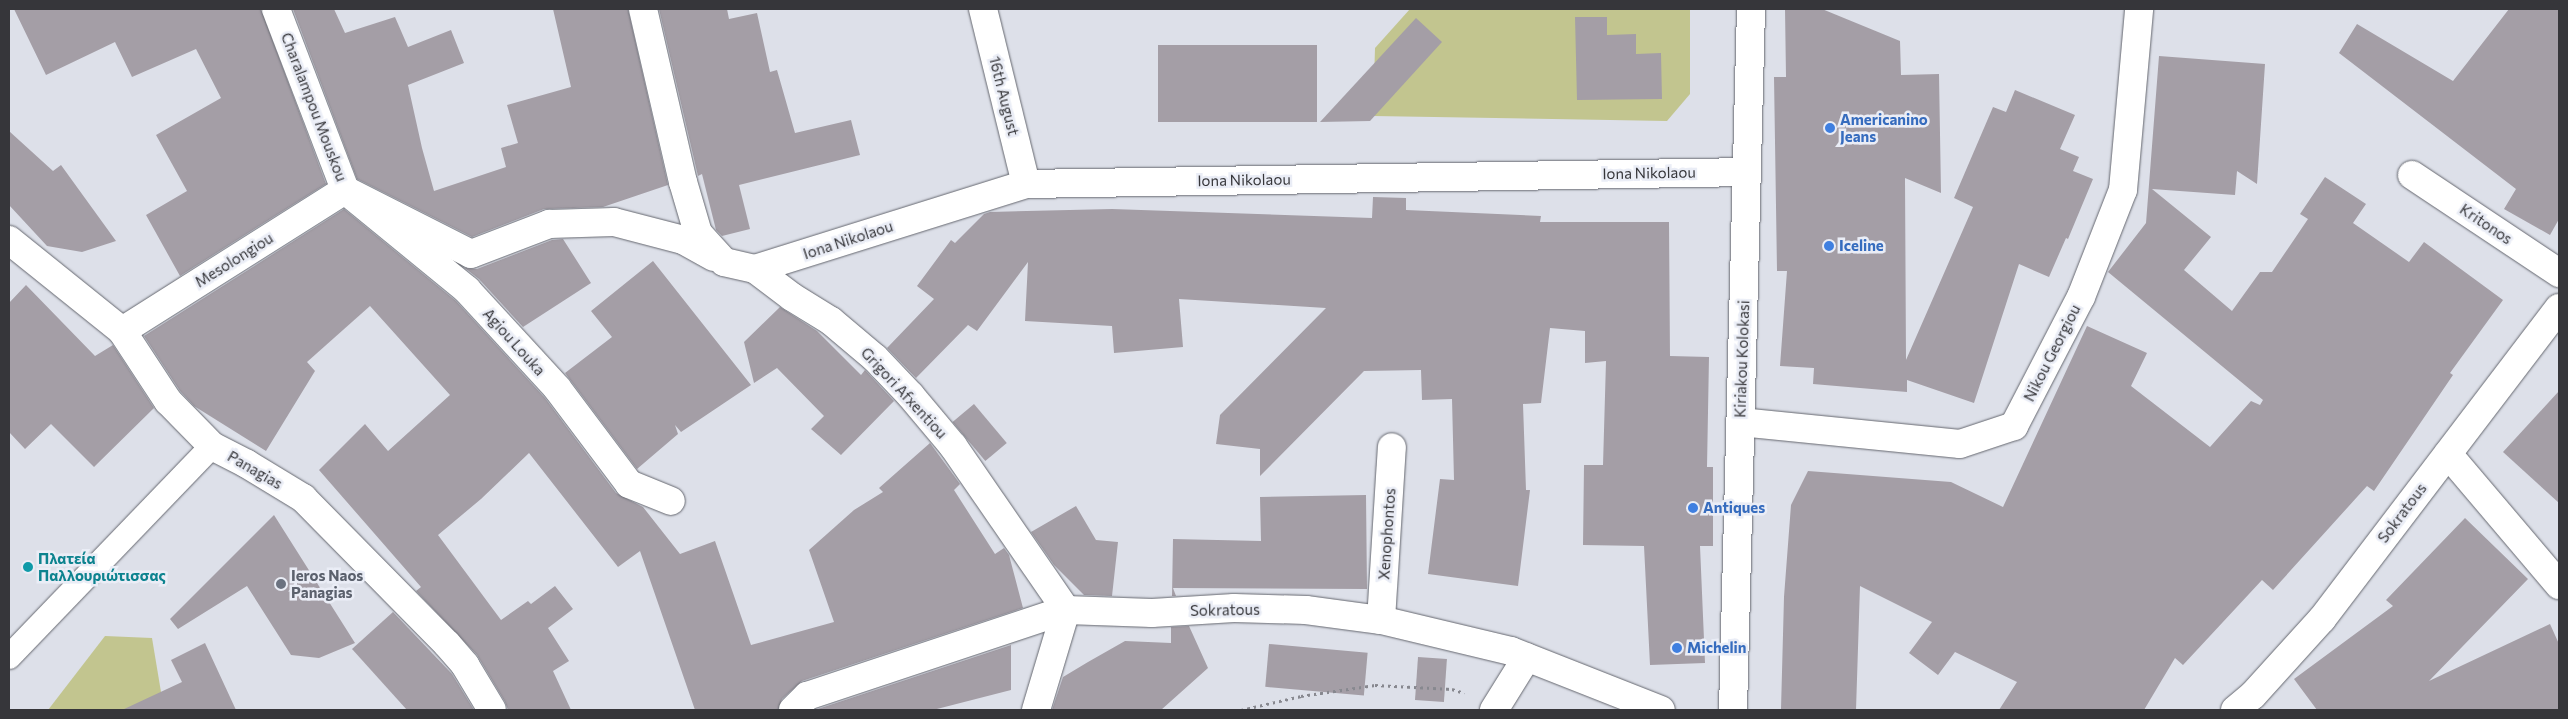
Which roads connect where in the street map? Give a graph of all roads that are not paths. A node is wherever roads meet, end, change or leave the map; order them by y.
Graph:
1 (276, 9) edge
2 (643, 9) edge
3 (983, 9) edge
4 (1751, 9) edge
5 (2138, 9) edge
6 (1747, 172) junction
7 (2412, 175) dead end
8 (1026, 184) junction
9 (345, 190) junction
10 (9, 240) edge
11 (724, 262) junction
12 (755, 269) junction
13 (2559, 273) edge
14 (2559, 308) edge
15 (122, 331) junction
16 (1740, 422) junction
17 (212, 446) junction
18 (1392, 447) dead end
19 (2448, 454) junction
20 (670, 501) dead end
21 (2559, 584) edge
22 (1066, 610) junction
23 (1381, 620) junction
24 (9, 657) edge
25 (1527, 657) junction
26 (1496, 706) edge
27 (492, 710) edge
28 (793, 710) edge
29 (1036, 710) edge
30 (1661, 710) edge
31 (1733, 710) edge
32 (2235, 710) edge

1 - 9 street, Charalampou Mouskou
2 - 11 street
3 - 8 street, 16th August
4 - 6 street, Kiriakou Kolokasi
5 - 16 street, Nikou Georgiou
6 - 8 street, Iona Nikolaou
6 - 16 street, Kiriakou Kolokasi
7 - 13 street, Kritonos
8 - 12 street, Iona Nikolaou
9 - 11 street, Charalampou Mouskou
9 - 15 street, Mesolongiou
9 - 20 street, Agiou Louka
10 - 15 street, Panagias
11 - 12 street, Grigori Afxentiou
12 - 22 street, Grigori Afxentiou
14 - 19 street, Sokratous
15 - 17 street, Panagias
16 - 31 street, Kiriakou Kolokasi
17 - 24 lane
17 - 27 street, Panagias
18 - 23 street, Xenophontos
19 - 21 street
19 - 32 street, Sokratous
22 - 23 street, Sokratous
22 - 28 street, Sokratous
22 - 29 street
23 - 25 street, Sokratous
25 - 26 street
25 - 30 street, Sokratous

